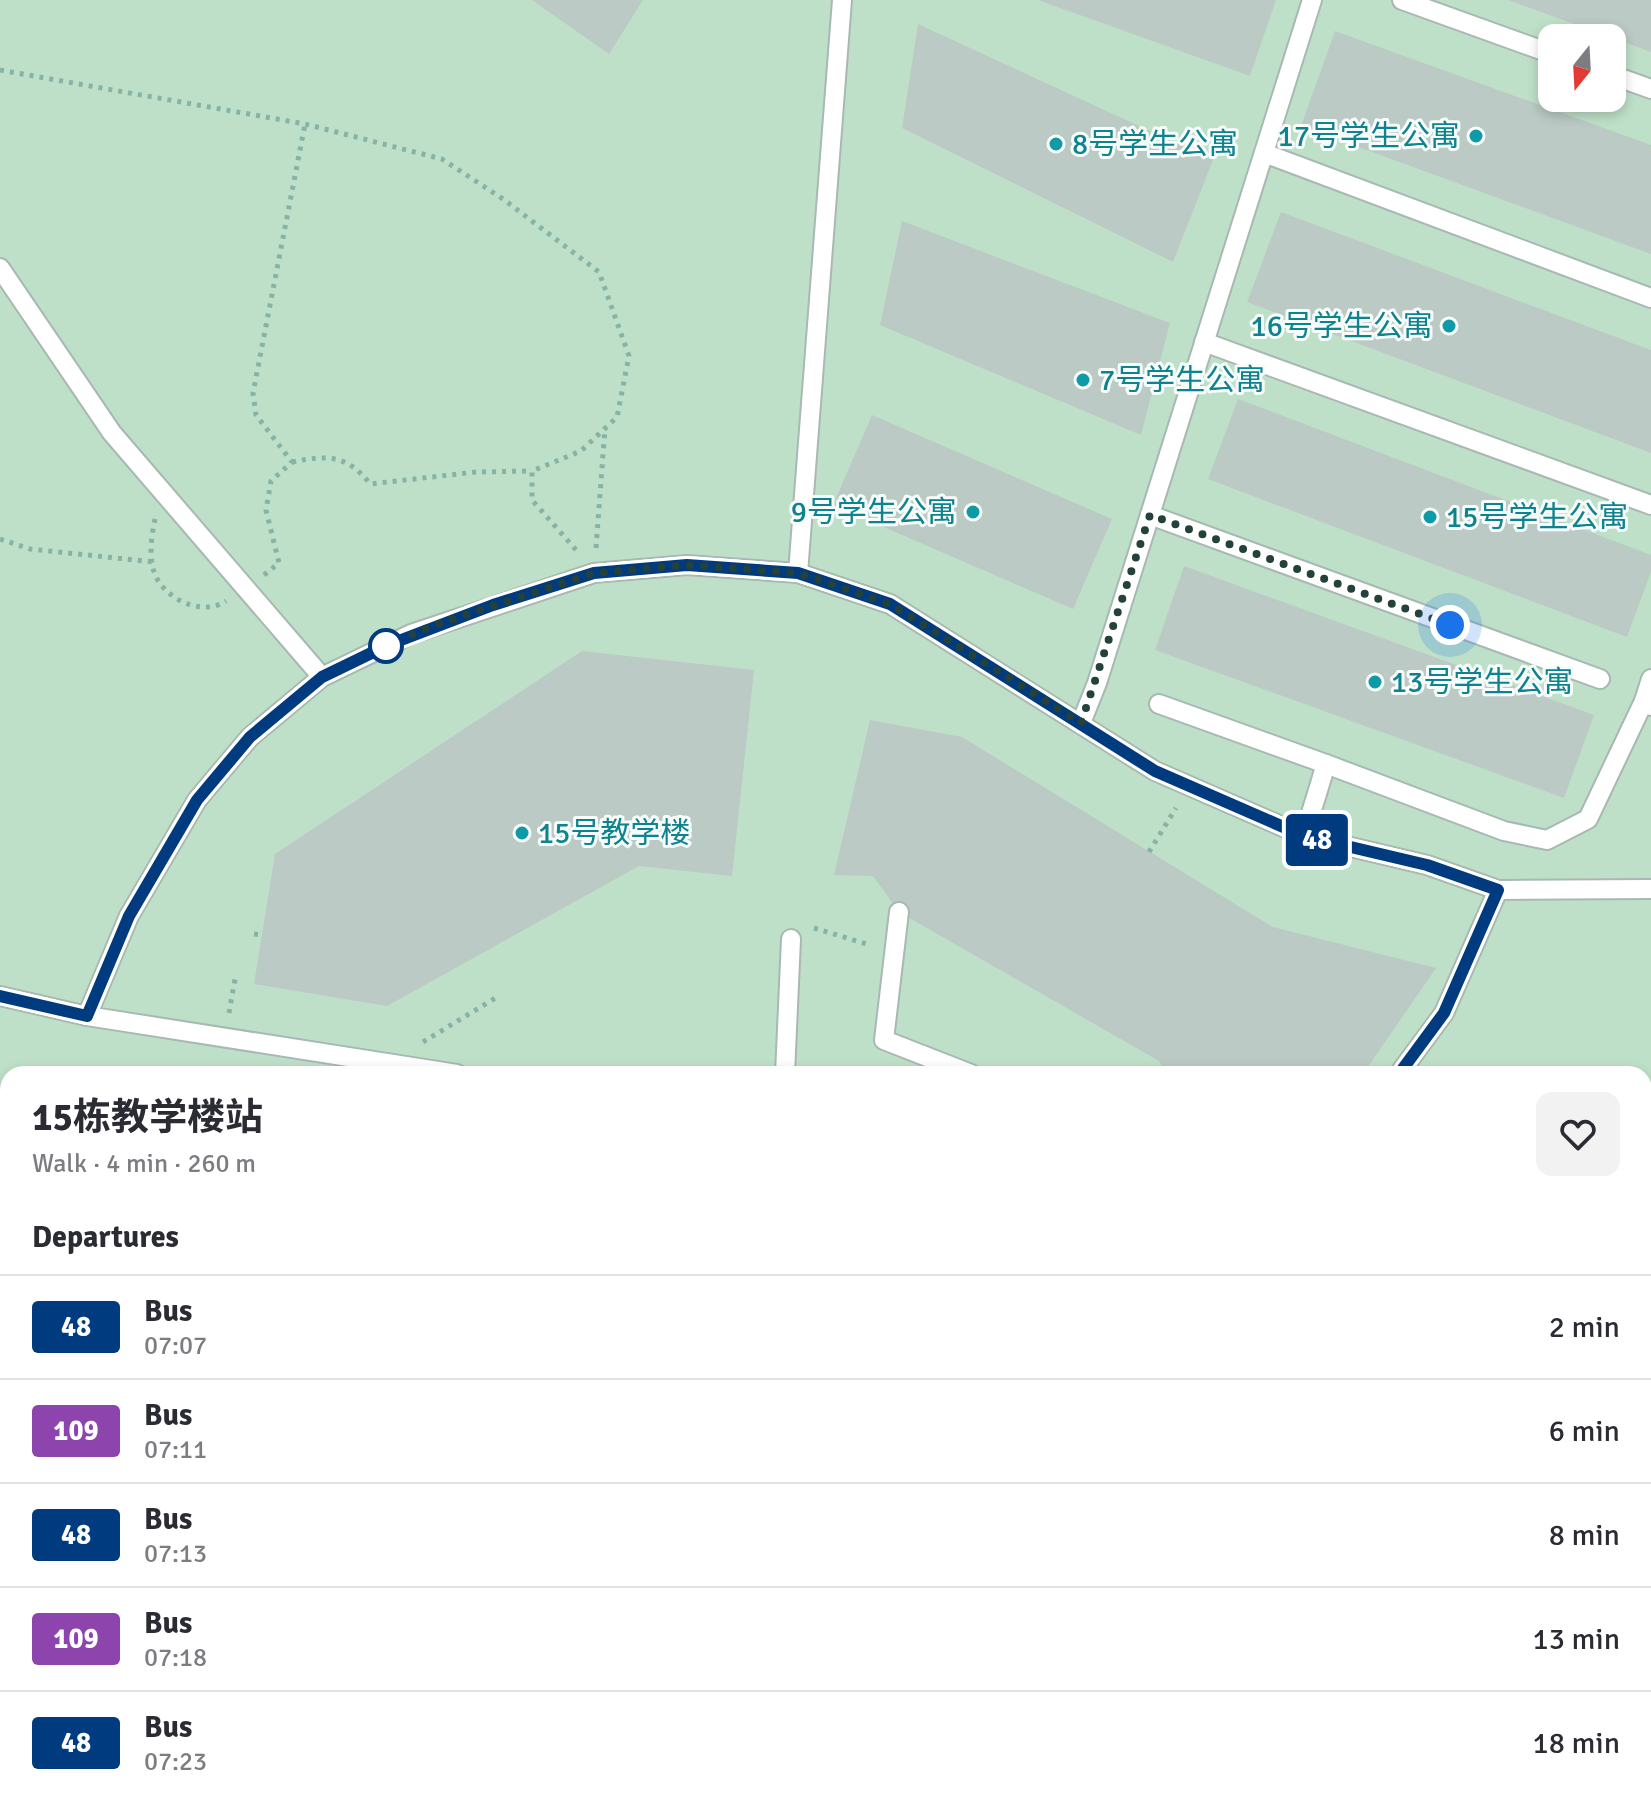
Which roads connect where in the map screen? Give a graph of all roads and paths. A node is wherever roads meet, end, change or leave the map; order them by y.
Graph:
1 (842, 0) edge
2 (1312, 0) edge
3 (1402, 0) edge
4 (1538, 49) edge
5 (0, 70) edge
6 (1626, 80) edge
7 (1651, 89) edge
8 (305, 124) junction
9 (1264, 153) junction
10 (0, 268) edge
11 (1651, 298) edge
12 (1204, 342) junction
13 (605, 428) junction
14 (292, 462) junction
15 (532, 471) junction
16 (166, 497) junction
17 (1651, 505) edge
18 (1150, 515) junction
19 (0, 539) edge
20 (154, 562) junction
21 (594, 573) junction
22 (798, 573) junction
23 (245, 590) junction
24 (322, 677) junction
25 (1600, 679) dead end
26 (1651, 679) edge
27 (1647, 703) edge
28 (1159, 704) dead end
29 (1081, 723) junction
30 (1326, 764) junction
31 (1189, 787) junction
32 (1304, 836) junction
33 (1149, 852) dead end
34 (1651, 889) edge
35 (1498, 890) junction
36 (899, 912) dead end
37 (810, 926) dead end
38 (254, 934) dead end
39 (262, 935) dead end
40 (791, 939) dead end
41 (894, 952) junction
42 (235, 979) dead end
43 (0, 996) edge
44 (497, 997) dead end
45 (87, 1016) junction
46 (229, 1016) dead end
47 (387, 1064) junction
48 (401, 1066) edge
49 (785, 1066) edge
50 (951, 1066) edge
51 (1405, 1066) edge

1 - 22 lane
2 - 9 lane
3 - 4 lane
5 - 8 path
6 - 7 lane
8 - 13 path
8 - 14 path
9 - 11 lane
9 - 12 lane
10 - 16 lane
12 - 17 lane
12 - 18 lane
13 - 15 path
13 - 21 path
14 - 15 path
14 - 23 path
15 - 21 path
16 - 20 path
16 - 23 lane
18 - 25 lane
18 - 29 lane
19 - 20 path
20 - 23 path
21 - 22 lane
21 - 24 lane
22 - 29 lane
23 - 24 lane
24 - 45 lane
26 - 27 lane
27 - 30 lane
28 - 30 lane
29 - 31 lane
30 - 32 lane
31 - 32 lane
31 - 33 path
32 - 35 lane
34 - 35 lane
35 - 51 lane
36 - 41 lane
37 - 41 path
38 - 39 path
40 - 49 lane
41 - 50 lane
42 - 46 path
43 - 45 lane
44 - 47 path
45 - 47 lane
47 - 48 lane

